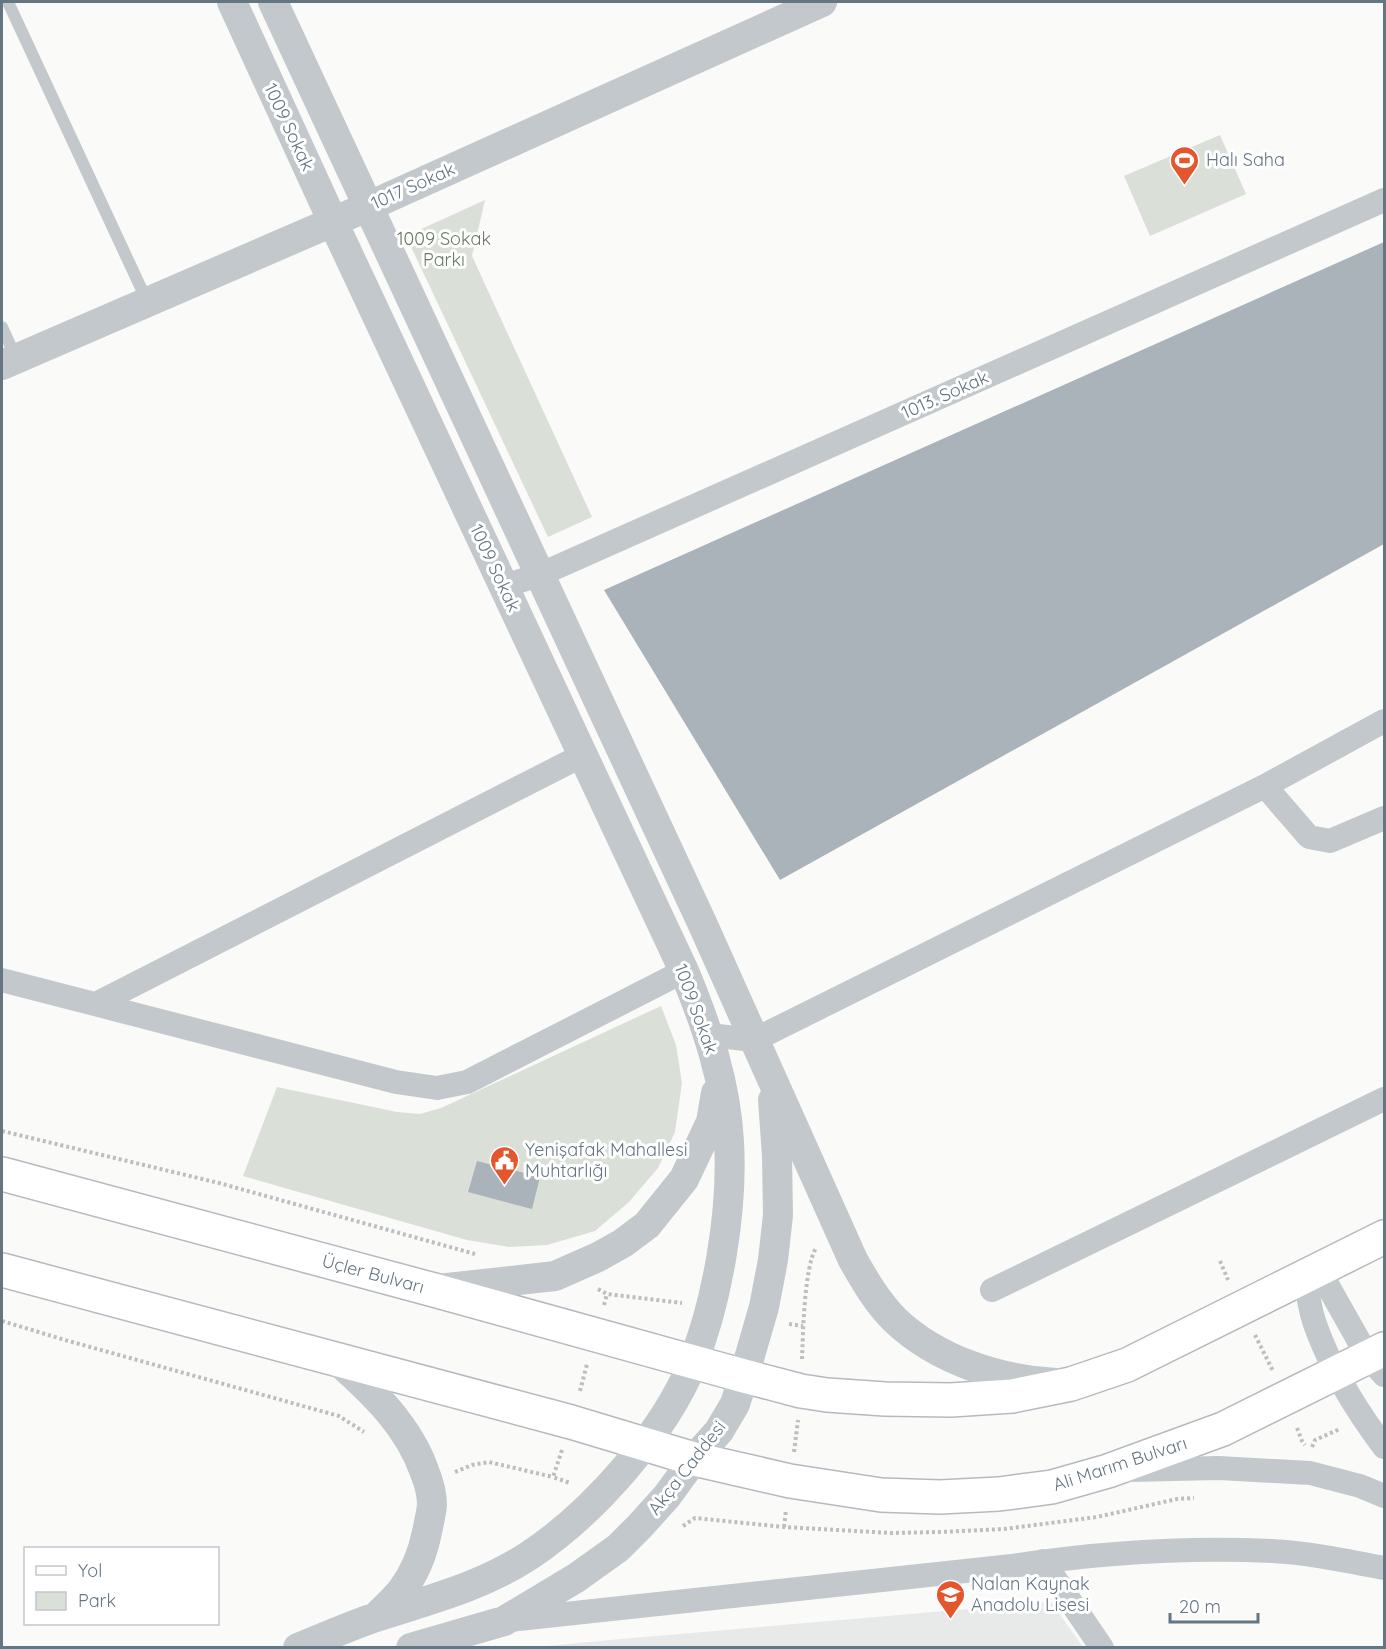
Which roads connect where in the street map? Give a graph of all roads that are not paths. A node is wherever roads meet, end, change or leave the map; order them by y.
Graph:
1 (8, 2) edge
2 (232, 2) edge
3 (273, 2) edge
4 (822, 2) edge
5 (1384, 200) edge
6 (367, 207) junction
7 (333, 222) junction
8 (148, 302) junction
9 (2, 327) edge
10 (9, 362) edge
11 (539, 574) junction
12 (504, 586) junction
13 (1384, 721) edge
14 (583, 755) junction
15 (1265, 786) junction
16 (1384, 818) edge
17 (684, 971) junction
18 (2, 980) edge
19 (96, 1004) junction
20 (709, 1035) junction
21 (754, 1040) junction
22 (717, 1066) junction
23 (772, 1079) junction
24 (1384, 1099) edge
25 (2, 1174) edge
26 (1384, 1237) edge
27 (2, 1270) edge
28 (1312, 1274) junction
29 (434, 1290) junction
30 (992, 1290) dead end
31 (337, 1360) junction
32 (1379, 1360) edge
33 (693, 1361) junction
34 (1336, 1373) junction
35 (744, 1376) junction
36 (1071, 1384) junction
37 (643, 1445) junction
38 (1384, 1447) edge
39 (694, 1459) junction
40 (1108, 1471) junction
41 (1384, 1496) edge
42 (1043, 1561) junction
43 (1384, 1568) edge
44 (376, 1617) junction
45 (504, 1621) junction
46 (298, 1647) edge
47 (411, 1647) edge
48 (1101, 1647) edge

1 - 8 lane
2 - 7 street, 1009 Sokak
3 - 6 street, 1009 Sokak
4 - 6 street, 1017 Sokak
5 - 11 street, 1013. Sokak
6 - 7 street, 1017 Sokak
6 - 11 street, 1009 Sokak
7 - 8 street, 1017 Sokak
7 - 12 street, 1009 Sokak
8 - 10 street, 1017 Sokak
9 - 10 lane
11 - 12 street, 1013. Sokak
11 - 21 street, 1009 Sokak
12 - 14 street, 1009 Sokak
13 - 15 street
14 - 17 street, 1009 Sokak
14 - 19 street
15 - 16 street
15 - 21 street
17 - 19 street
17 - 20 street, 1009 Sokak
18 - 19 street
20 - 21 street
20 - 22 street, 1009 Sokak
21 - 23 street, 1009 Sokak
22 - 29 street
22 - 33 street, 1009 Sokak
23 - 35 street, Akça Caddesi
23 - 36 street, 1009 Sokak
24 - 30 street
25 - 29 main road, Üçler Bulvarı
26 - 28 main road
27 - 31 main road
28 - 32 street
28 - 34 street
28 - 36 main road
29 - 33 main road, Üçler Bulvarı
31 - 37 main road
31 - 44 street
32 - 34 main road, Ali Marım Bulvarı
33 - 35 main road, Üçler Bulvarı
33 - 37 street, 1009 Sokak
34 - 38 street
34 - 40 main road, Ali Marım Bulvarı
35 - 36 main road
35 - 39 street, Akça Caddesi
37 - 39 main road
37 - 44 street, 1009 Sokak
39 - 40 main road, Ali Marım Bulvarı
39 - 45 street, Akça Caddesi
40 - 41 street
42 - 43 street
42 - 45 street
42 - 48 street
44 - 46 street, 1009 Sokak
45 - 47 street, Akça Caddesi

